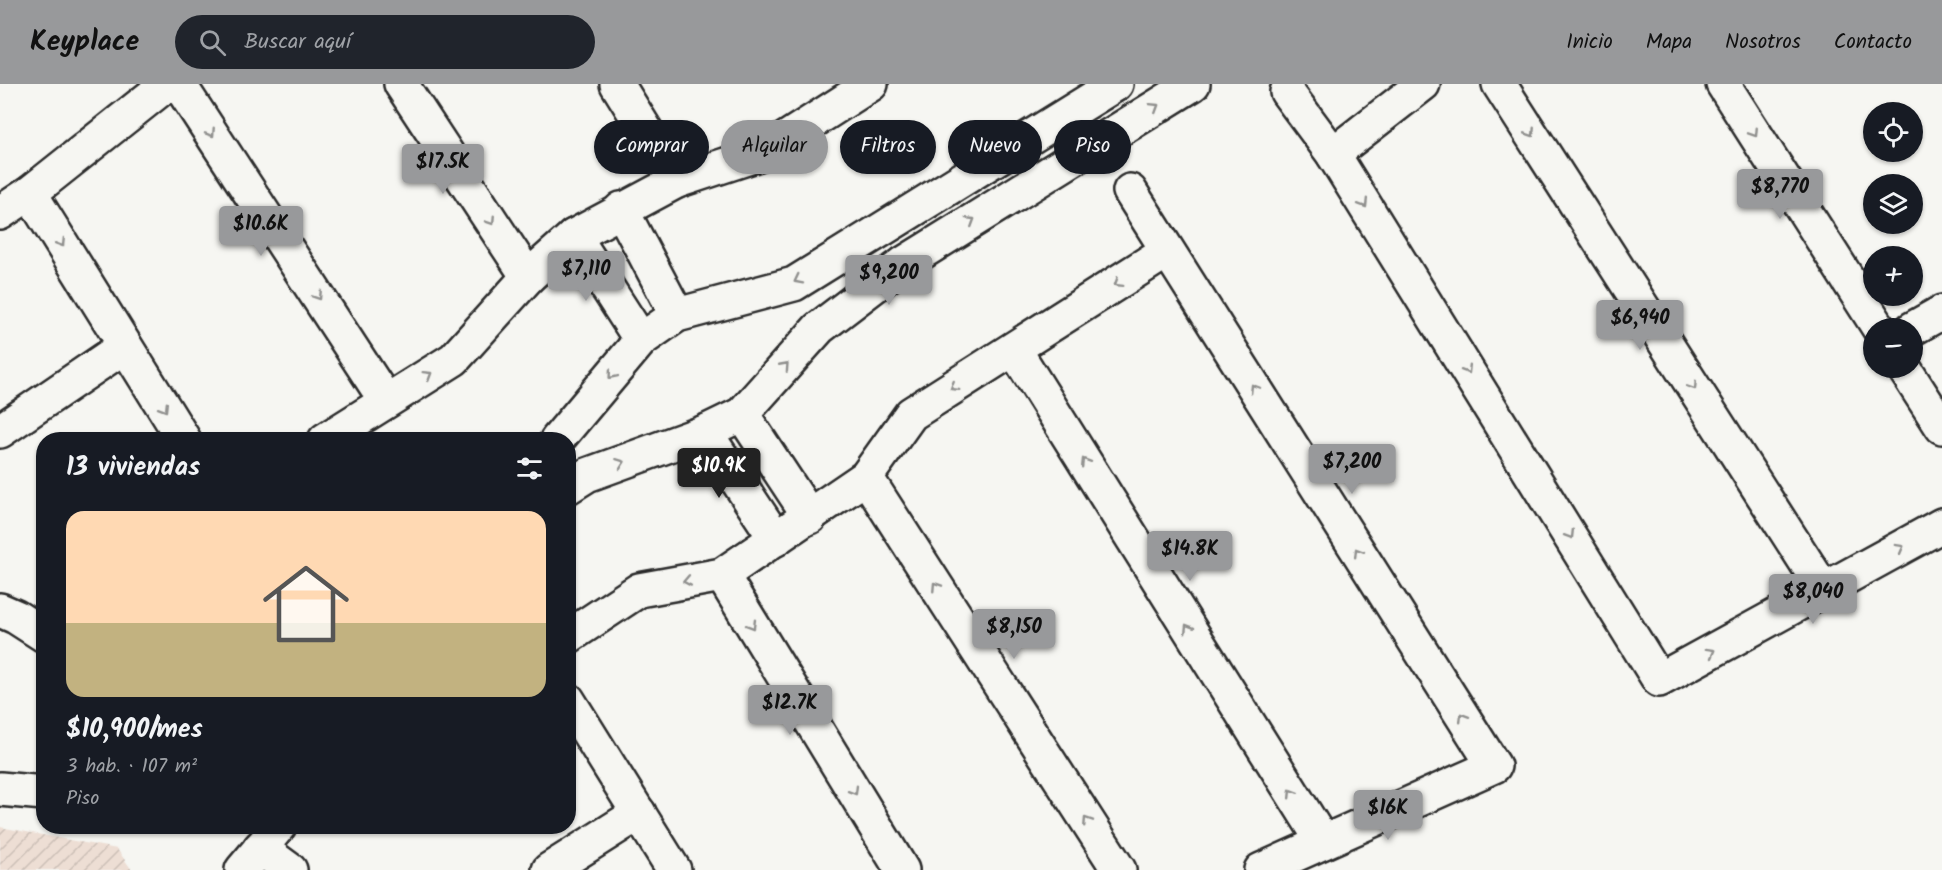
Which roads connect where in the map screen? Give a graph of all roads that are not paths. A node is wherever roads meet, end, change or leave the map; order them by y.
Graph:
1 (167, 84) edge
2 (179, 84) edge
3 (401, 84) edge
4 (617, 84) edge
5 (1116, 84) edge
6 (1192, 84) edge
7 (1423, 84) edge
8 (1499, 84) edge
9 (1723, 84) edge
10 (856, 88) edge
11 (1287, 92) dead end
12 (1334, 154) junction
13 (677, 181) junction
14 (1130, 191) dead end
15 (30, 193) junction
16 (621, 209) junction
17 (0, 213) edge
18 (884, 230) junction
19 (574, 236) junction
20 (1167, 251) junction
21 (903, 264) junction
22 (528, 277) junction
23 (1942, 312) edge
24 (677, 315) junction
25 (1873, 318) edge
26 (1923, 323) edge
27 (641, 340) junction
28 (126, 346) junction
29 (1014, 349) junction
30 (1910, 378) edge
31 (386, 401) junction
32 (742, 414) junction
33 (1942, 427) edge
34 (0, 431) edge
35 (179, 432) edge
36 (338, 432) edge
37 (564, 432) edge
38 (705, 432) junction
39 (866, 477) junction
40 (576, 482) edge
41 (810, 517) junction
42 (1942, 525) edge
43 (776, 539) junction
44 (722, 575) junction
45 (1824, 590) junction
46 (0, 610) edge
47 (36, 631) edge
48 (576, 632) edge
49 (576, 713) edge
50 (0, 789) edge
51 (36, 792) edge
52 (639, 813) junction
53 (1323, 842) junction
54 (260, 848) edge
55 (290, 870) edge
56 (549, 870) edge
57 (674, 870) edge
58 (902, 870) edge
59 (1119, 870) edge
60 (1261, 870) edge

1 - 15 street
2 -> 31 street
3 -> 22 street
4 - 13 street
5 - 18 street
21 -> 6 street
7 - 12 street
8 -> 45 street
9 -> 25 street
10 - 13 street
11 - 12 street
12 -> 45 street
13 - 16 street
14 - 20 street
15 - 17 street
15 -> 28 street
16 - 19 street
16 - 24 street
18 - 21 street
18 -> 24 street
19 - 22 street
19 - 27 street
20 -> 29 street
53 -> 20 street
32 -> 21 street
31 -> 22 street
23 - 26 street
24 - 27 street
27 -> 37 street
28 - 34 street
28 -> 35 street
29 -> 39 street
53 -> 29 street
30 - 33 street
31 - 36 street
32 - 38 street
32 - 41 street
40 -> 38 street
38 - 43 street
39 - 41 street
59 -> 39 street
41 - 43 street
45 -> 42 street
43 - 44 street
44 -> 48 street
44 -> 58 street
46 - 47 street
49 - 52 street
50 - 51 street
52 - 56 street
52 - 57 street
53 - 60 street
54 - 55 street

